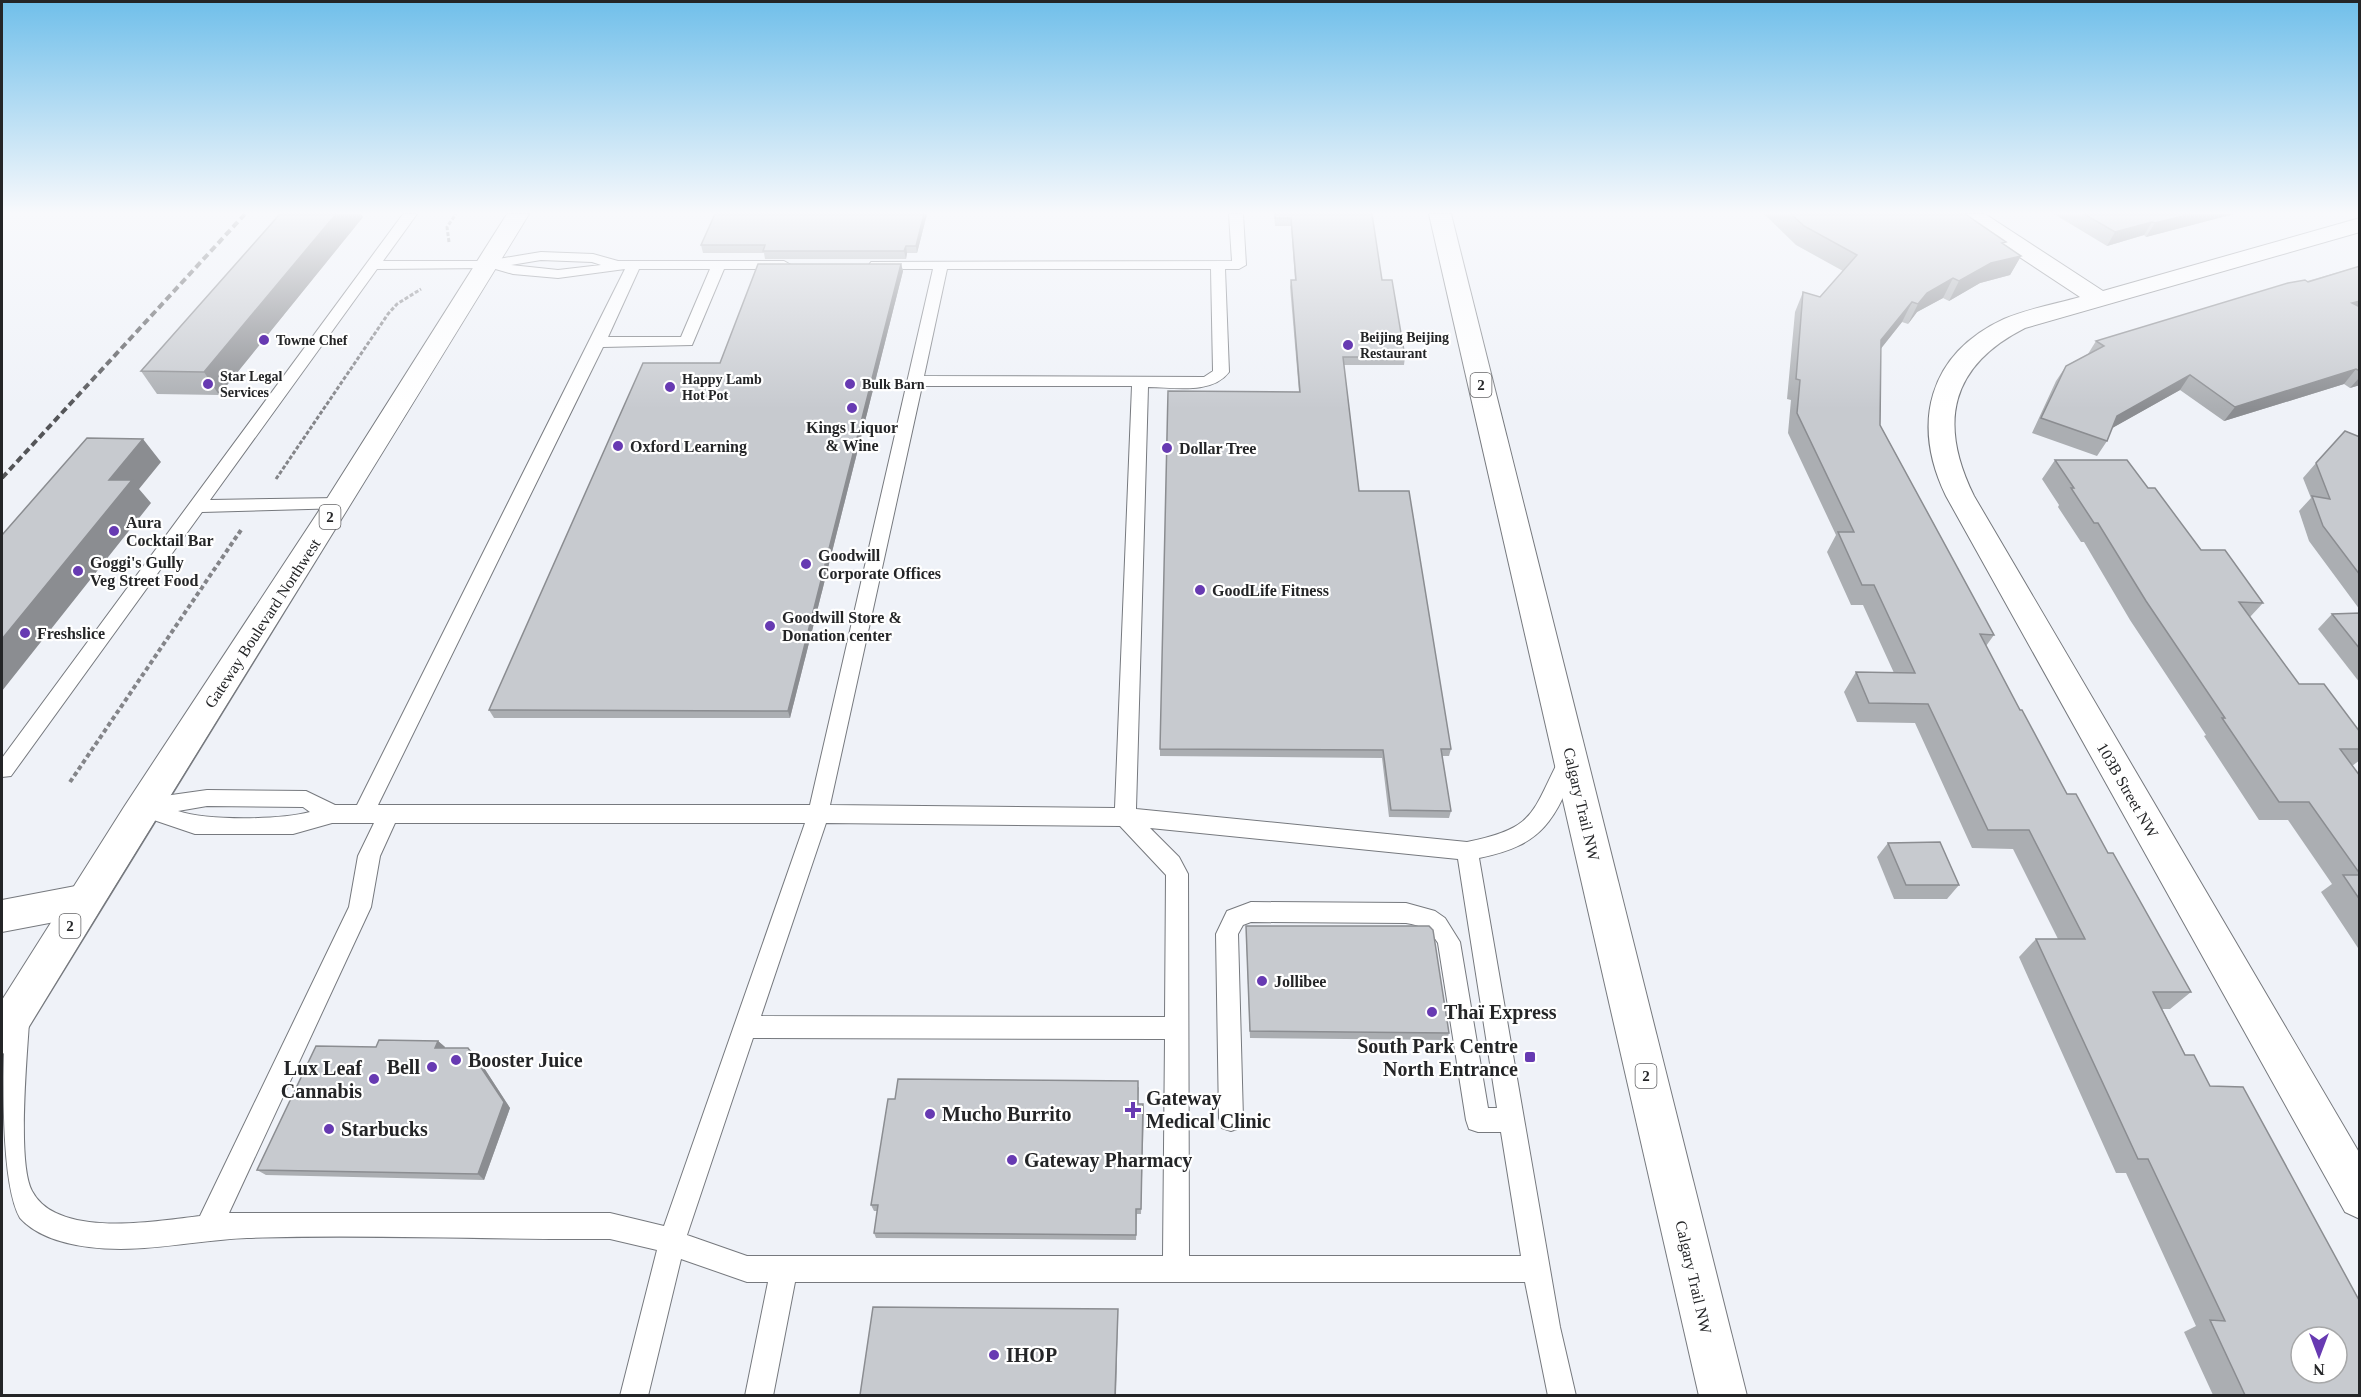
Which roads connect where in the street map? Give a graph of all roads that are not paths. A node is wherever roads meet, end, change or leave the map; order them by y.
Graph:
1 (362, 279) edge
2 (477, 279) edge
3 (627, 279) edge
4 (713, 279) edge
5 (939, 279) edge
6 (1218, 279) edge
7 (1456, 279) edge
8 (2069, 279) edge
9 (2169, 279) edge
10 (2099, 299) junction
11 (598, 342) junction
12 (917, 381) junction
13 (1140, 382) junction
14 (338, 504) junction
15 (197, 506) junction
16 (1570, 756) junction
17 (4, 770) dead end
18 (140, 813) junction
19 (363, 814) junction
20 (388, 814) junction
21 (818, 814) junction
22 (1125, 817) junction
23 (1467, 851) junction
24 (86, 900) junction
25 (2, 916) edge
26 (10, 1022) edge
27 (746, 1027) junction
28 (1176, 1028) junction
29 (1231, 1119) dead end
30 (1513, 1120) junction
31 (2360, 1197) edge
32 (207, 1230) junction
33 (672, 1241) junction
34 (784, 1269) junction
35 (1536, 1269) junction
36 (1176, 1270) junction
37 (634, 1395) edge
38 (759, 1395) edge
39 (1562, 1395) edge
40 (1723, 1395) edge

1 - 15 lane
2 - 14 main road, Gateway Boulevard Northwest / 2
3 - 11 lane
4 - 11 lane
5 - 12 lane
6 - 13 lane
7 - 16 main road, Calgary Trail NW / 2
8 - 10 main road
9 - 10 main road
10 - 31 main road, 103B Street NW
11 - 19 lane
12 - 13 lane
12 - 21 lane
13 - 22 lane
14 - 15 lane
14 - 18 main road, Gateway Boulevard Northwest / 2
15 - 17 lane
16 - 23 lane
16 - 40 main road, Calgary Trail NW / 2
18 - 19 lane
18 - 24 main road, 2
19 - 20 lane
20 - 21 lane
20 - 32 lane
21 - 22 lane
21 - 27 lane
22 - 23 lane
22 - 28 lane
23 - 30 lane
24 - 25 main road
24 - 26 main road, 2
26 - 32 lane
27 - 28 lane
27 - 33 lane
28 - 36 lane
29 - 30 lane
30 - 35 lane
32 - 33 lane
33 - 34 lane
33 - 37 lane
34 - 36 lane
34 - 38 lane
35 - 36 lane
35 - 39 lane

